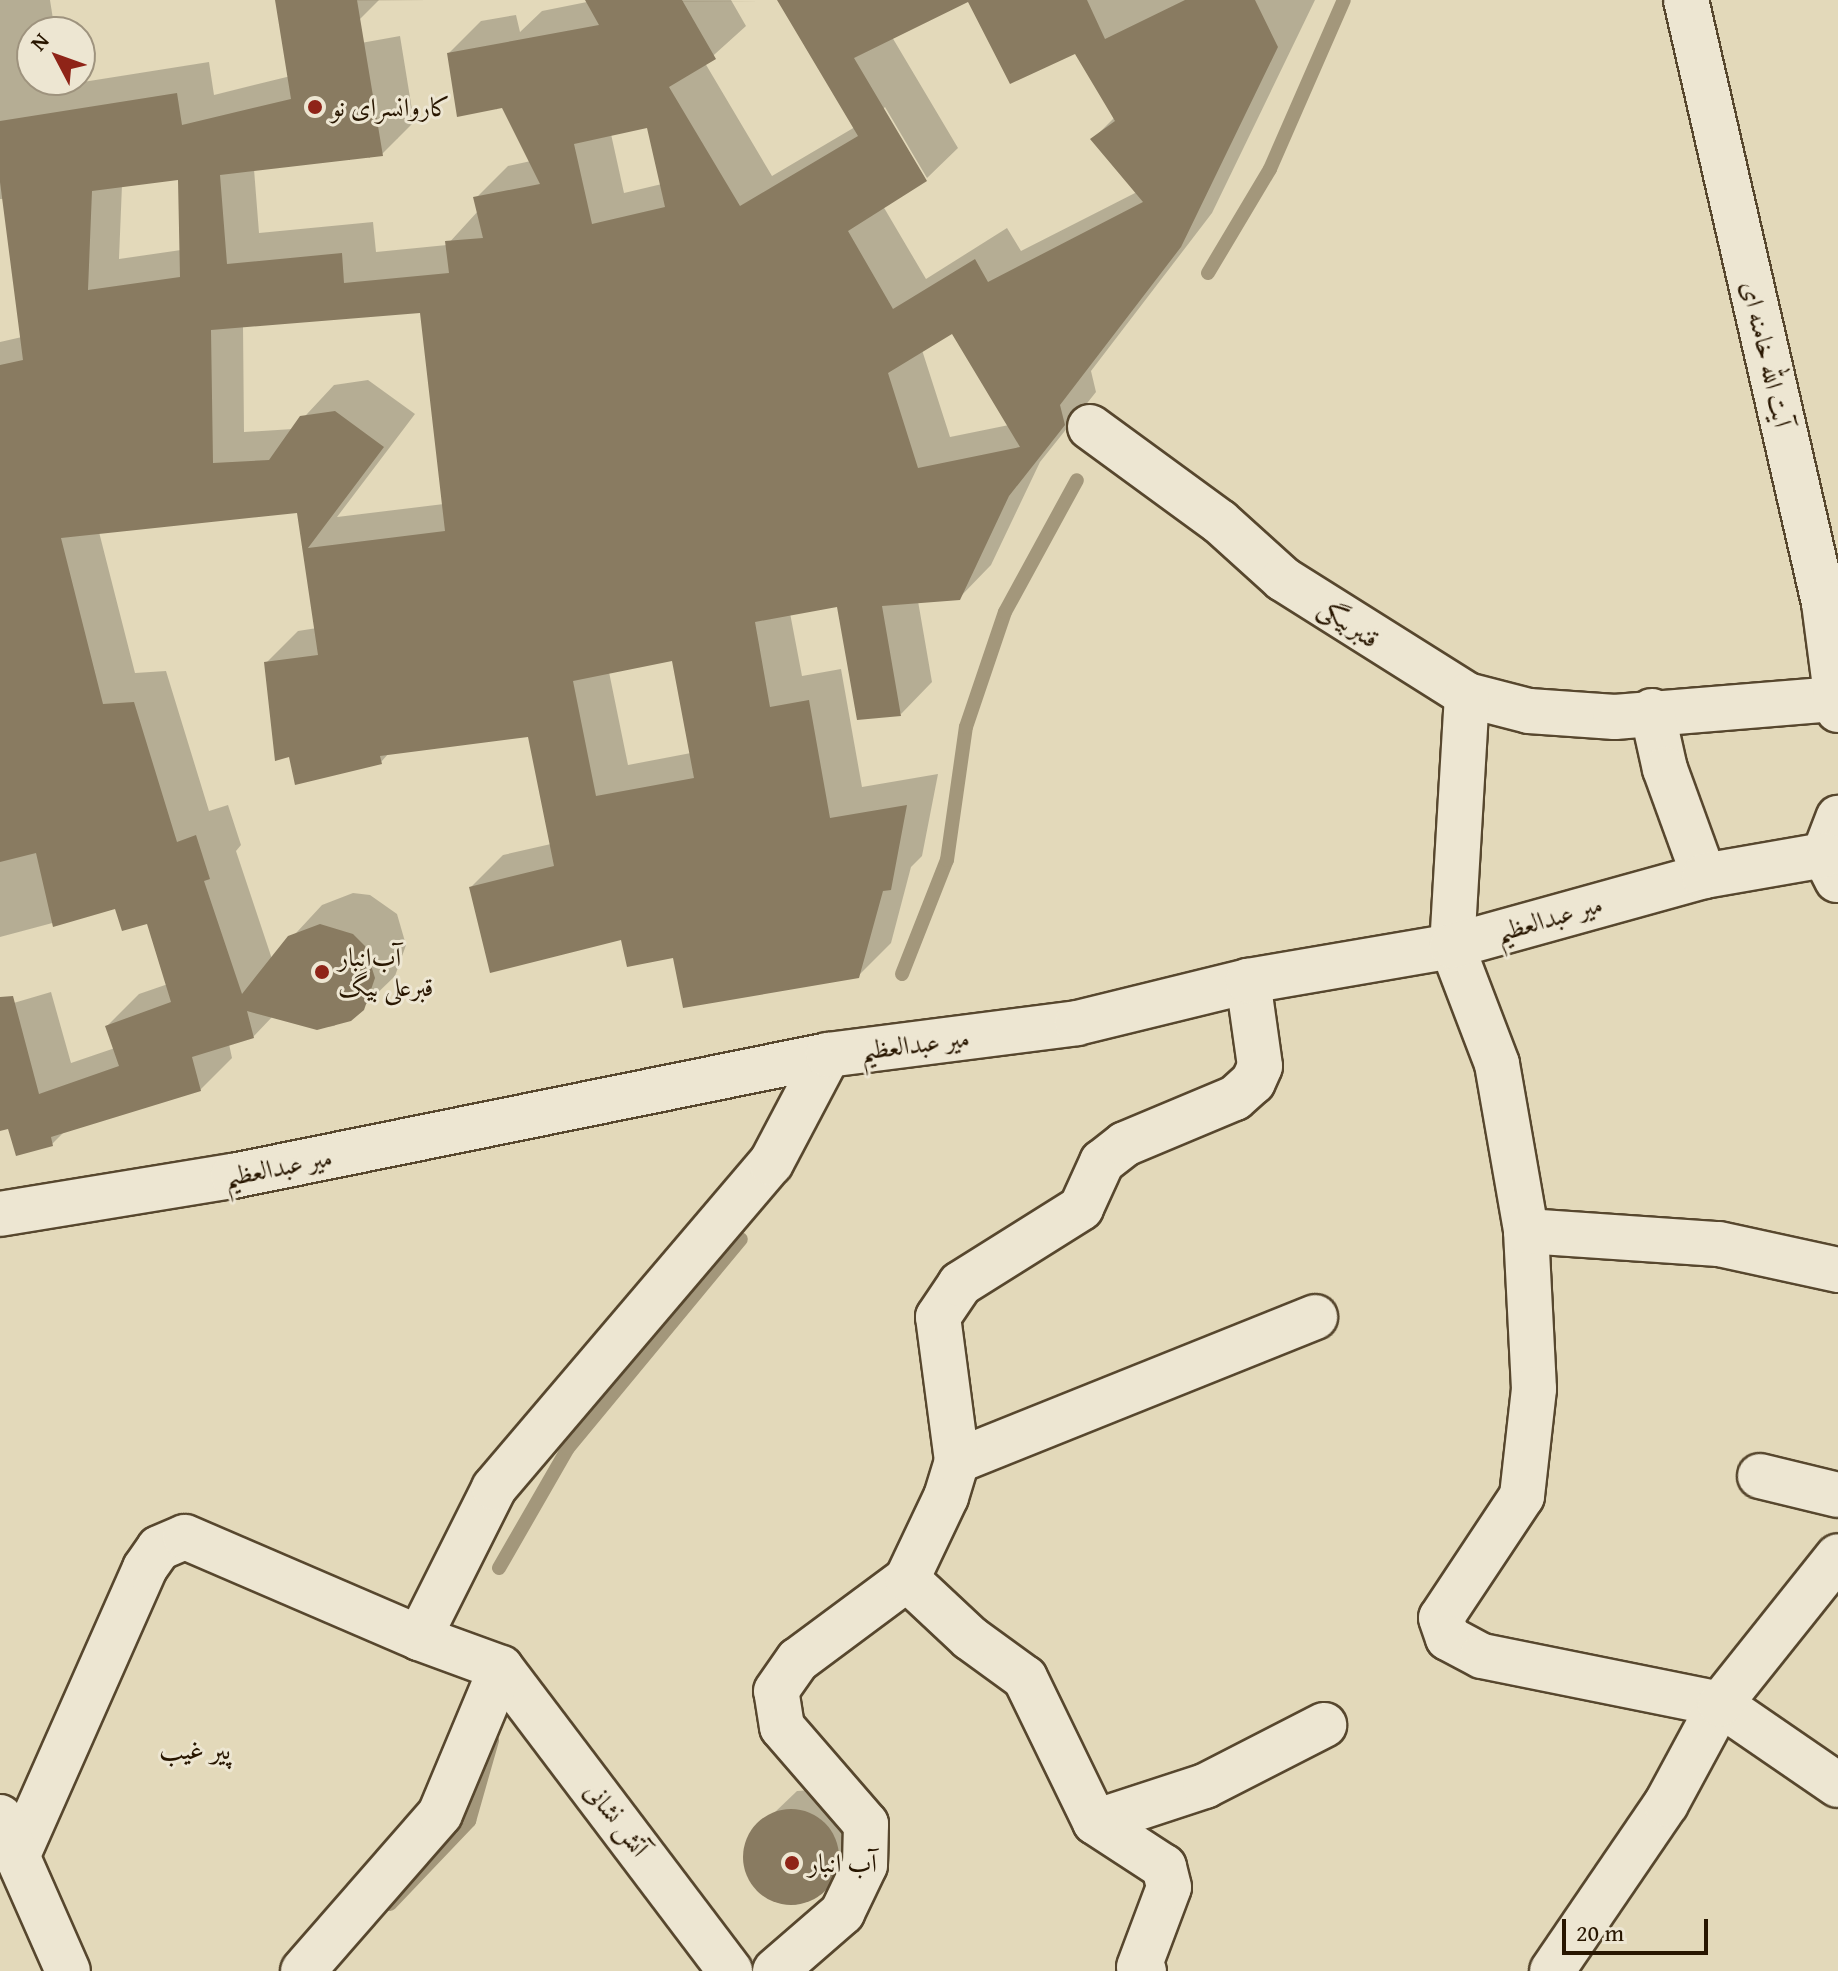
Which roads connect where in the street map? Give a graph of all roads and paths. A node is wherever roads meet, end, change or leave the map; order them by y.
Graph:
1 (1686, 0) edge
2 (1090, 427) dead end
3 (1831, 602) edge
4 (1467, 695) junction
5 (1837, 704) edge
6 (1652, 711) junction
7 (1833, 852) edge
8 (1704, 876) junction
9 (1452, 946) junction
10 (1248, 981) junction
11 (828, 1055) junction
12 (0, 1214) edge
13 (1526, 1231) junction
14 (1838, 1270) edge
15 (1315, 1317) dead end
16 (957, 1461) junction
17 (1760, 1476) dead end
18 (1838, 1495) edge
19 (1838, 1556) edge
20 (907, 1579) junction
21 (419, 1638) junction
22 (501, 1668) junction
23 (1720, 1704) junction
24 (1324, 1725) dead end
25 (1838, 1785) edge
26 (0, 1817) edge
27 (1095, 1822) junction
28 (17, 1857) junction
29 (68, 1971) edge
30 (303, 1971) edge
31 (730, 1971) edge
32 (775, 1971) edge
33 (1144, 1971) edge
34 (1552, 1971) edge

1 - 3 street, آیت الله خامنه ای
2 - 4 street, قنبربیگی
3 - 5 street, آیت الله خامنه ای
4 - 6 street, قنبربیگی
4 - 9 street
5 - 6 street, قنبربیگی
6 - 8 street
7 - 8 street, میر عبدالعظیم
8 - 9 street, میر عبدالعظیم
9 - 10 street, میر عبدالعظیم
9 - 13 street
10 - 11 street, میر عبدالعظیم
10 - 16 street
11 - 12 street, میر عبدالعظیم
11 - 21 street
13 - 14 street
13 - 23 street
15 - 16 street
16 - 20 street
17 - 18 street
19 - 23 street
20 - 27 street
20 - 32 street
21 - 22 street
21 - 28 street
22 - 30 street
22 - 31 street, آتش نشانی
23 - 25 street
23 - 34 street
24 - 27 street
26 - 28 street
27 - 33 street
28 - 29 street

